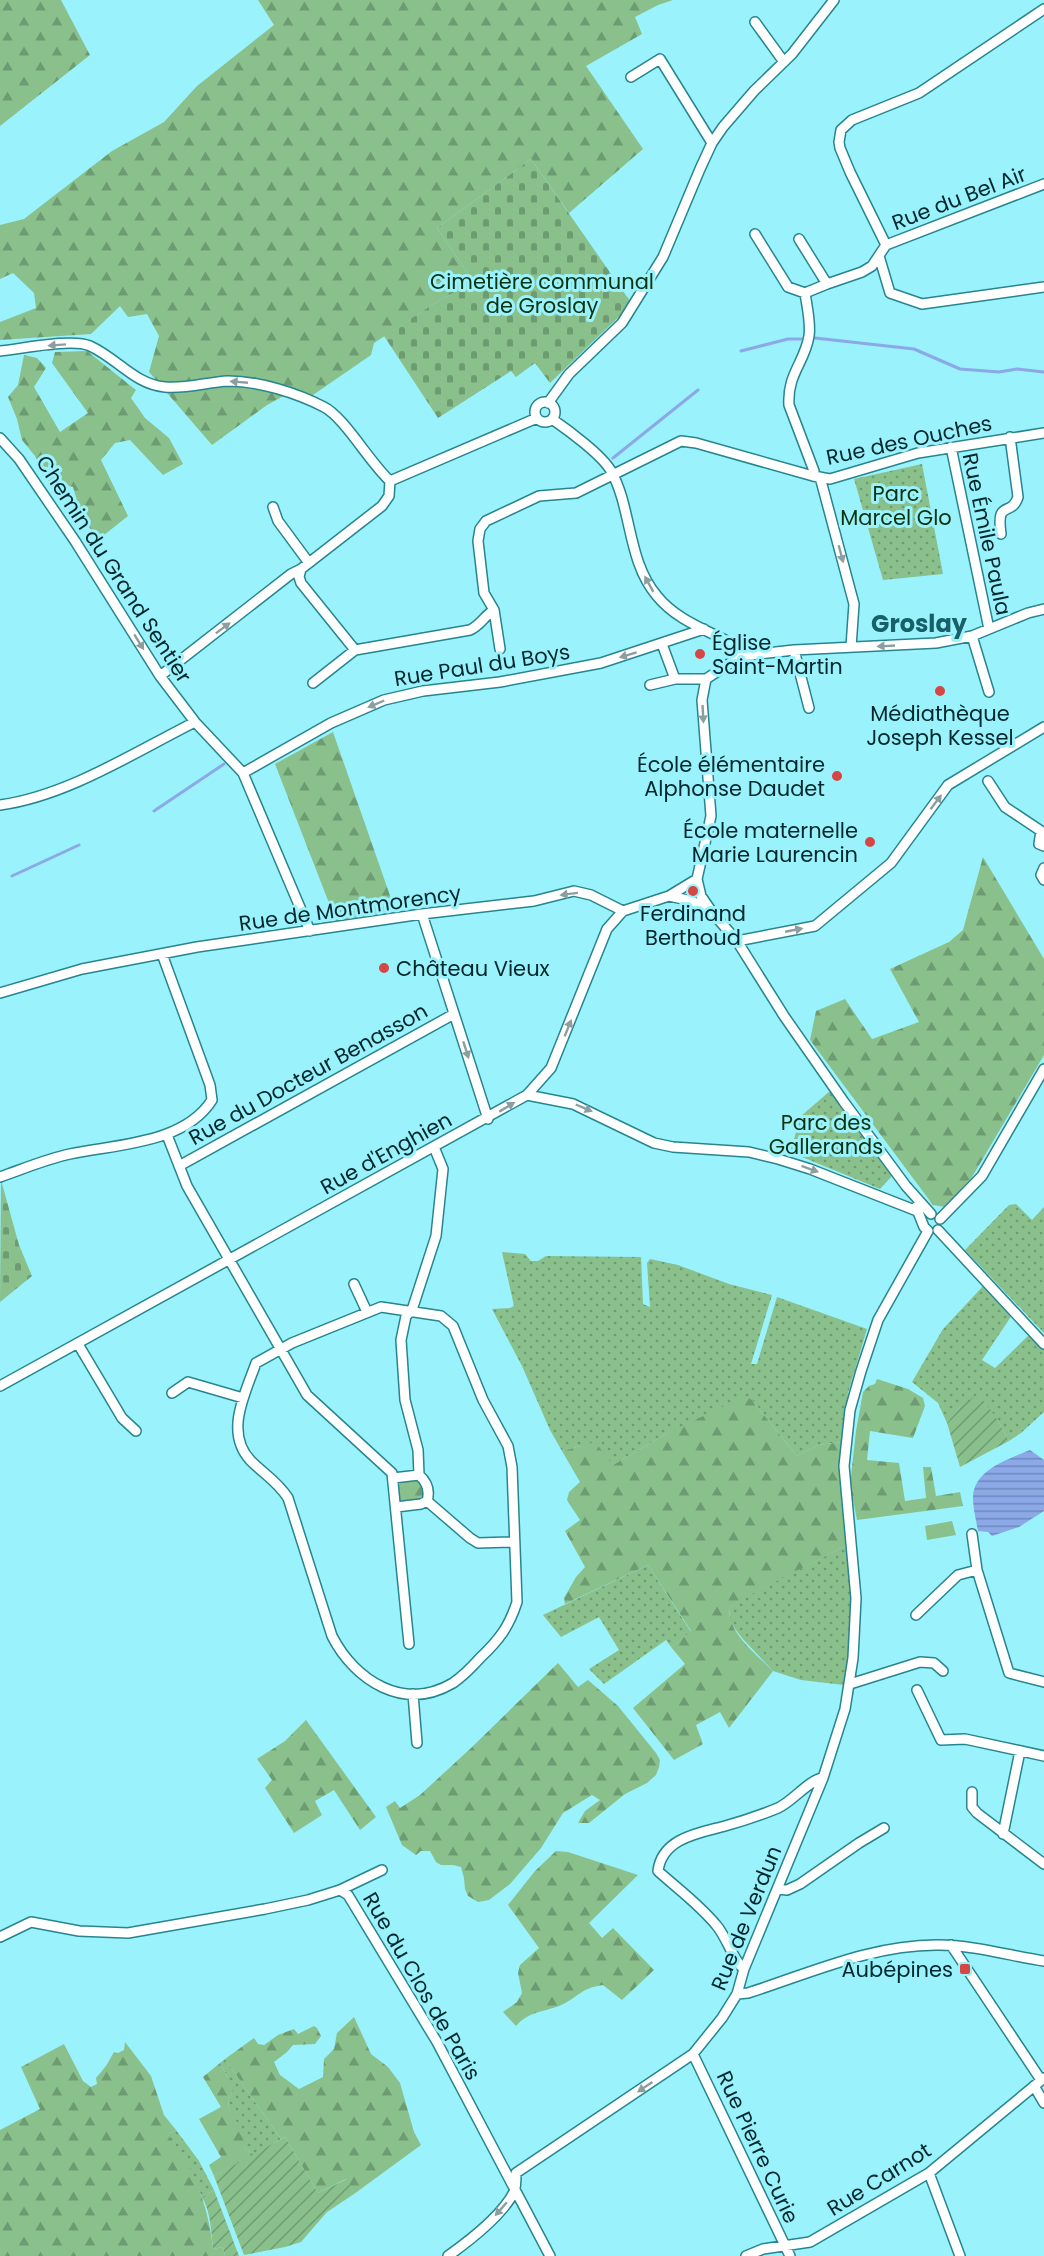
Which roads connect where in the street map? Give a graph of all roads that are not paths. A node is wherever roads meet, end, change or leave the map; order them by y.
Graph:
1 (834, 0) edge
2 (1044, 9) edge
3 (755, 22) dead end
4 (784, 62) junction
5 (631, 77) dead end
6 (712, 143) junction
7 (1044, 184) edge
8 (754, 234) dead end
9 (799, 238) dead end
10 (886, 245) junction
11 (879, 256) junction
12 (826, 284) junction
13 (1044, 287) edge
14 (805, 294) junction
15 (0, 351) edge
16 (548, 403) junction
17 (537, 418) junction
18 (552, 419) junction
19 (1044, 433) edge
20 (0, 438) edge
21 (1010, 438) junction
22 (951, 447) junction
23 (612, 473) junction
24 (817, 477) junction
25 (390, 482) junction
26 (273, 507) dead end
27 (1001, 534) dead end
28 (309, 563) junction
29 (301, 569) junction
30 (1044, 609) edge
31 (494, 610) junction
32 (704, 629) junction
33 (989, 629) junction
34 (972, 636) junction
35 (662, 644) junction
36 (851, 647) junction
37 (500, 649) dead end
38 (355, 650) junction
39 (794, 650) junction
40 (741, 656) junction
41 (160, 676) junction
42 (675, 679) junction
43 (706, 679) junction
44 (313, 683) dead end
45 (650, 685) dead end
46 (989, 692) dead end
47 (808, 708) dead end
48 (195, 722) junction
49 (1044, 727) edge
50 (243, 773) junction
51 (988, 781) dead end
52 (0, 805) edge
53 (1044, 846) edge
54 (1044, 868) edge
55 (697, 879) junction
56 (1044, 880) edge
57 (669, 897) junction
58 (623, 911) junction
59 (711, 911) junction
60 (422, 914) junction
61 (310, 932) junction
62 (737, 941) junction
63 (162, 954) junction
64 (0, 993) edge
65 (454, 1014) junction
66 (1044, 1069) edge
67 (527, 1095) junction
68 (488, 1119) junction
69 (167, 1134) junction
70 (434, 1147) junction
71 (179, 1166) junction
72 (0, 1177) edge
73 (906, 1186) junction
74 (917, 1210) junction
75 (936, 1217) junction
76 (930, 1228) junction
77 (230, 1260) junction
78 (354, 1284) dead end
79 (412, 1310) junction
80 (367, 1312) junction
81 (78, 1344) junction
82 (1044, 1344) edge
83 (281, 1349) junction
84 (0, 1386) edge
85 (172, 1393) dead end
86 (243, 1398) junction
87 (136, 1431) dead end
88 (419, 1475) junction
89 (393, 1478) junction
90 (427, 1501) junction
91 (396, 1507) junction
92 (972, 1534) dead end
93 (514, 1542) junction
94 (977, 1570) junction
95 (916, 1615) dead end
96 (409, 1644) dead end
97 (944, 1671) dead end
98 (1044, 1682) edge
99 (850, 1684) junction
100 (917, 1690) dead end
101 (413, 1694) junction
102 (417, 1743) dead end
103 (1020, 1751) junction
104 (1044, 1756) edge
105 (823, 1778) junction
106 (972, 1792) dead end
107 (884, 1828) dead end
108 (1003, 1834) junction
109 (1044, 1864) edge
110 (381, 1870) dead end
111 (778, 1889) junction
112 (340, 1890) junction
113 (0, 1937) edge
114 (951, 1945) junction
115 (1044, 1961) edge
116 (744, 1970) junction
117 (737, 1994) junction
118 (693, 2054) junction
119 (1040, 2081) edge
120 (1044, 2103) edge
121 (929, 2173) junction
122 (515, 2190) junction
123 (784, 2246) junction
124 (448, 2256) edge
125 (550, 2256) edge
126 (746, 2256) edge
127 (790, 2256) edge
128 (960, 2256) edge

1 - 4 street
2 - 10 street
3 - 4 street
4 - 6 street
5 - 6 street
6 - 16 street
7 - 10 street, Rue du Bel Air
8 - 14 street
9 - 12 street
10 - 11 street
11 - 12 street
11 - 13 street
12 - 14 street
14 - 24 street
25 -> 15 street
16 - 17 street
16 - 18 street
17 - 18 street
17 - 25 street
18 - 23 street
19 - 21 street, Rue des Ouches
20 -> 41 street, Chemin du Grand Sentier
21 - 22 street, Rue des Ouches
21 - 27 street
22 - 24 street, Rue des Ouches
22 - 33 street, Rue Émile Paula
23 - 24 street, Rue des Ouches
23 - 31 street, Rue des Ouches
32 -> 23 street
24 -> 36 street
25 - 28 street
26 - 28 street
28 - 29 street
29 - 38 street
41 -> 29 street
30 - 33 street
31 - 37 street, Rue des Ouches
31 - 38 street
32 - 35 street, Rue Paul du Boys
32 - 40 street
33 - 34 street
34 -> 36 street
34 - 46 street
35 - 42 street
35 -> 50 street, Rue Paul du Boys
36 - 39 street
38 - 44 street
39 - 40 street
39 - 47 street
40 - 43 street
41 - 48 street, Chemin du Grand Sentier
42 - 43 street
42 - 45 street
43 -> 55 street
48 - 50 street, Chemin du Grand Sentier
48 - 52 street
62 -> 49 street
50 - 61 street
51 - 53 street
54 - 56 street
55 - 57 street
55 - 59 street
57 - 58 street
57 - 59 street
58 -> 60 street, Rue de Montmorency
67 -> 58 street, Rue d'Enghien
59 - 62 street
60 - 61 street, Rue de Montmorency
60 - 65 street
61 - 63 street, Rue de Montmorency
62 - 73 street
63 - 64 street, Rue de Montmorency
63 - 69 street
65 -> 68 street
65 - 71 street, Rue du Docteur Benasson
66 - 75 street
68 -> 67 street, Rue d'Enghien
67 -> 74 street
68 - 70 street, Rue d'Enghien
69 - 71 street
69 - 72 street
70 - 77 street, Rue d'Enghien
70 - 79 street
71 - 77 street
73 - 74 street
73 - 75 street
74 - 76 street
75 - 76 street
75 - 76 street
76 - 82 street
76 - 99 street, Rue de Verdun
77 - 81 street, Rue d'Enghien
77 - 83 street
78 - 80 street
79 - 80 street
79 - 88 street
79 - 93 street
80 - 83 street
81 - 84 street, Rue d'Enghien
81 - 87 street
83 - 86 street
83 - 89 street
85 - 86 street
86 - 101 street
88 - 89 street
88 - 90 street
89 - 91 street
90 - 91 street
90 - 93 street
91 - 96 street
92 - 94 street
93 - 101 street
94 - 95 street
94 - 98 street
97 - 99 street
99 - 105 street, Rue de Verdun
100 - 103 street
101 - 102 street
103 - 104 street
103 - 108 street
105 - 111 street, Rue de Verdun
105 - 116 street
106 - 108 street
107 - 111 street
108 - 109 street
110 - 112 street
111 - 116 street, Rue de Verdun
112 - 113 street, Rue du Clos de Paris
112 - 122 street, Rue du Clos de Paris
114 - 115 street
114 - 117 street
114 - 119 street
116 - 117 street, Rue de Verdun
117 - 118 street, Rue de Verdun
118 -> 122 street, Rue de Verdun
118 - 123 street, Rue Pierre Curie
119 - 120 street
119 - 121 street, Rue Carnot
121 - 123 street, Rue Carnot
121 - 128 street
122 -> 124 street, Rue de Verdun
122 - 125 street, Rue du Clos de Paris
123 - 126 street, Rue Carnot
123 - 127 street, Rue Pierre Curie

